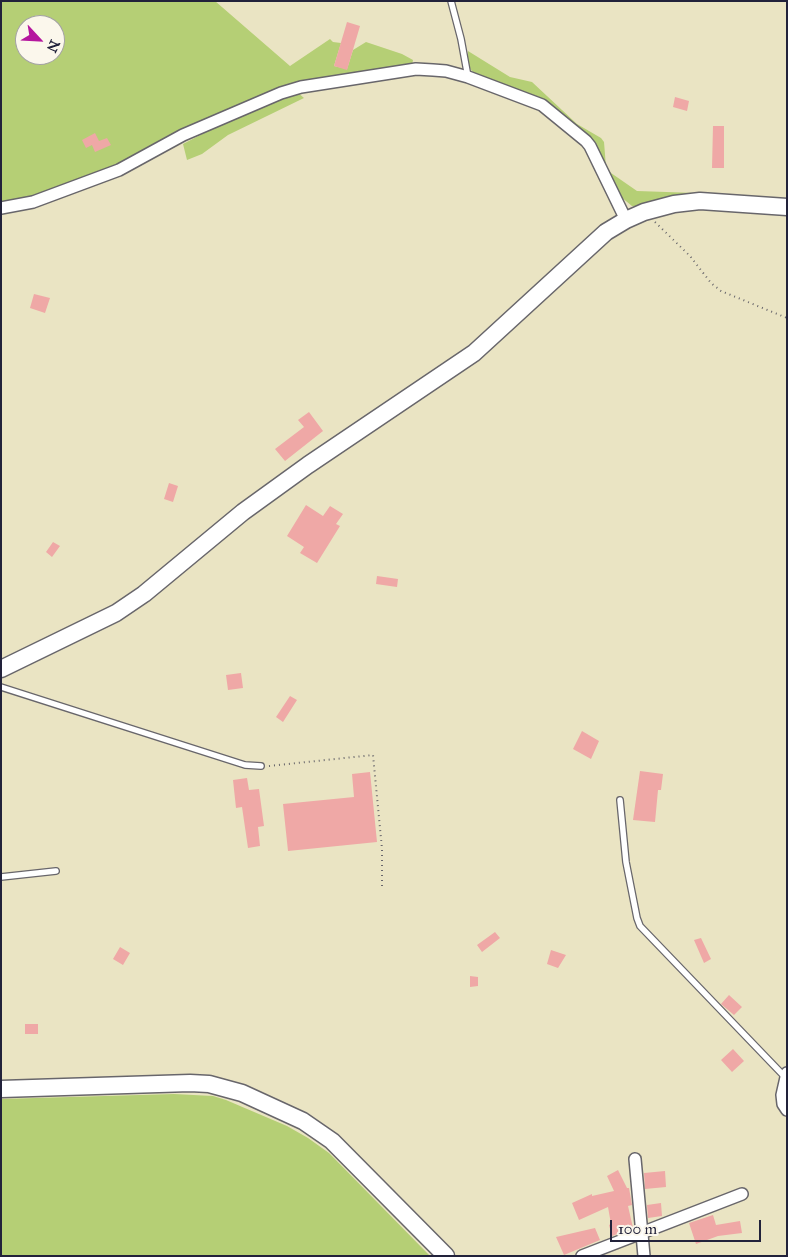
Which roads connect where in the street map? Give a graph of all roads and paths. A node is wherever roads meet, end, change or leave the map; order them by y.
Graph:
1 (451, 1) edge
2 (468, 77) junction
3 (787, 207) edge
4 (1, 208) edge
5 (644, 212) junction
6 (626, 220) junction
7 (787, 318) edge
8 (1, 669) edge
9 (1, 687) edge
10 (261, 766) joint
11 (620, 800) dead end
12 (56, 872) dead end
13 (1, 877) edge
14 (382, 890) dead end
15 (786, 1075) edge
16 (1, 1089) edge
17 (787, 1110) edge
18 (635, 1159) dead end
19 (742, 1194) dead end
20 (642, 1233) junction
21 (446, 1256) edge
22 (582, 1256) edge
23 (644, 1256) edge

1 - 2 lane
2 - 4 street
2 - 6 street
3 - 5 street
5 - 6 street
5 - 7 path
6 - 8 street
9 - 10 lane
10 - 14 path
11 - 15 lane
12 - 13 lane
15 - 17 street
16 - 21 street
18 - 20 street
19 - 20 street
20 - 22 street
20 - 23 street

